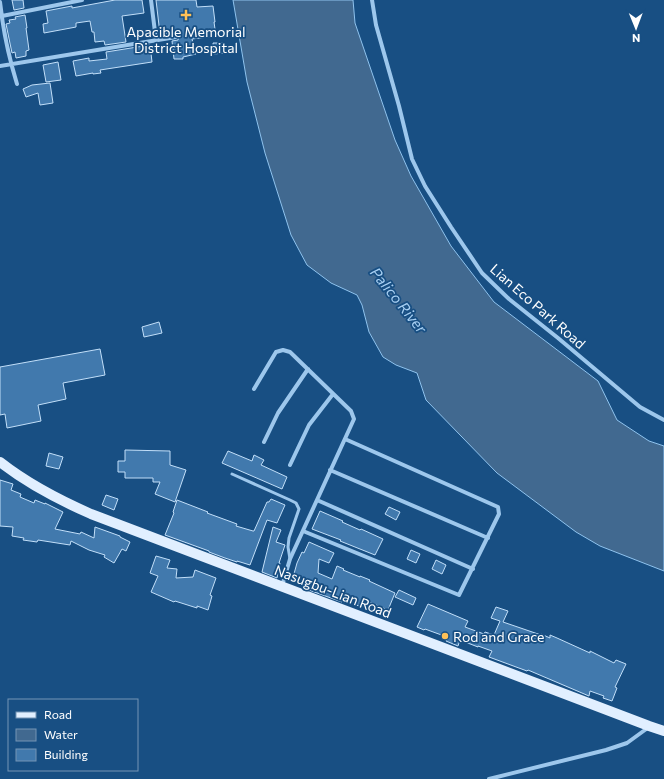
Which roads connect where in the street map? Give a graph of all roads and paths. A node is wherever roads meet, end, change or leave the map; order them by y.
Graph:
1 (82, 0) edge
2 (151, 0) edge
3 (372, 0) edge
4 (0, 2) edge
5 (2, 16) junction
6 (176, 37) dead end
7 (156, 40) junction
8 (11, 64) junction
9 (0, 66) edge
10 (17, 84) dead end
11 (308, 369) junction
12 (254, 389) dead end
13 (333, 394) junction
14 (664, 420) edge
15 (345, 439) junction
16 (264, 442) dead end
17 (0, 462) edge
18 (290, 465) dead end
19 (330, 470) junction
20 (232, 474) dead end
21 (317, 500) junction
22 (303, 531) junction
23 (488, 538) junction
24 (290, 559) junction
25 (472, 569) junction
26 (282, 586) junction
27 (650, 726) junction
28 (664, 730) edge
29 (489, 779) edge

1 - 5 street
2 - 7 street
3 - 14 street, Lian Eco Park Road
4 - 5 street
5 - 8 street
6 - 7 street
7 - 8 street
8 - 9 street
8 - 10 street
11 - 12 street
11 - 13 street
11 - 16 street
13 - 15 street
13 - 18 street
15 - 19 street
15 - 23 street
17 - 26 main road, Nasugbu-Lian Road
19 - 21 street
19 - 23 street
20 - 24 lane
21 - 22 street
21 - 25 street
22 - 24 street
22 - 25 street
23 - 25 street
24 - 26 street
26 - 27 main road, Nasugbu-Lian Road
27 - 28 main road, Nasugbu-Lian Road
27 - 29 street

